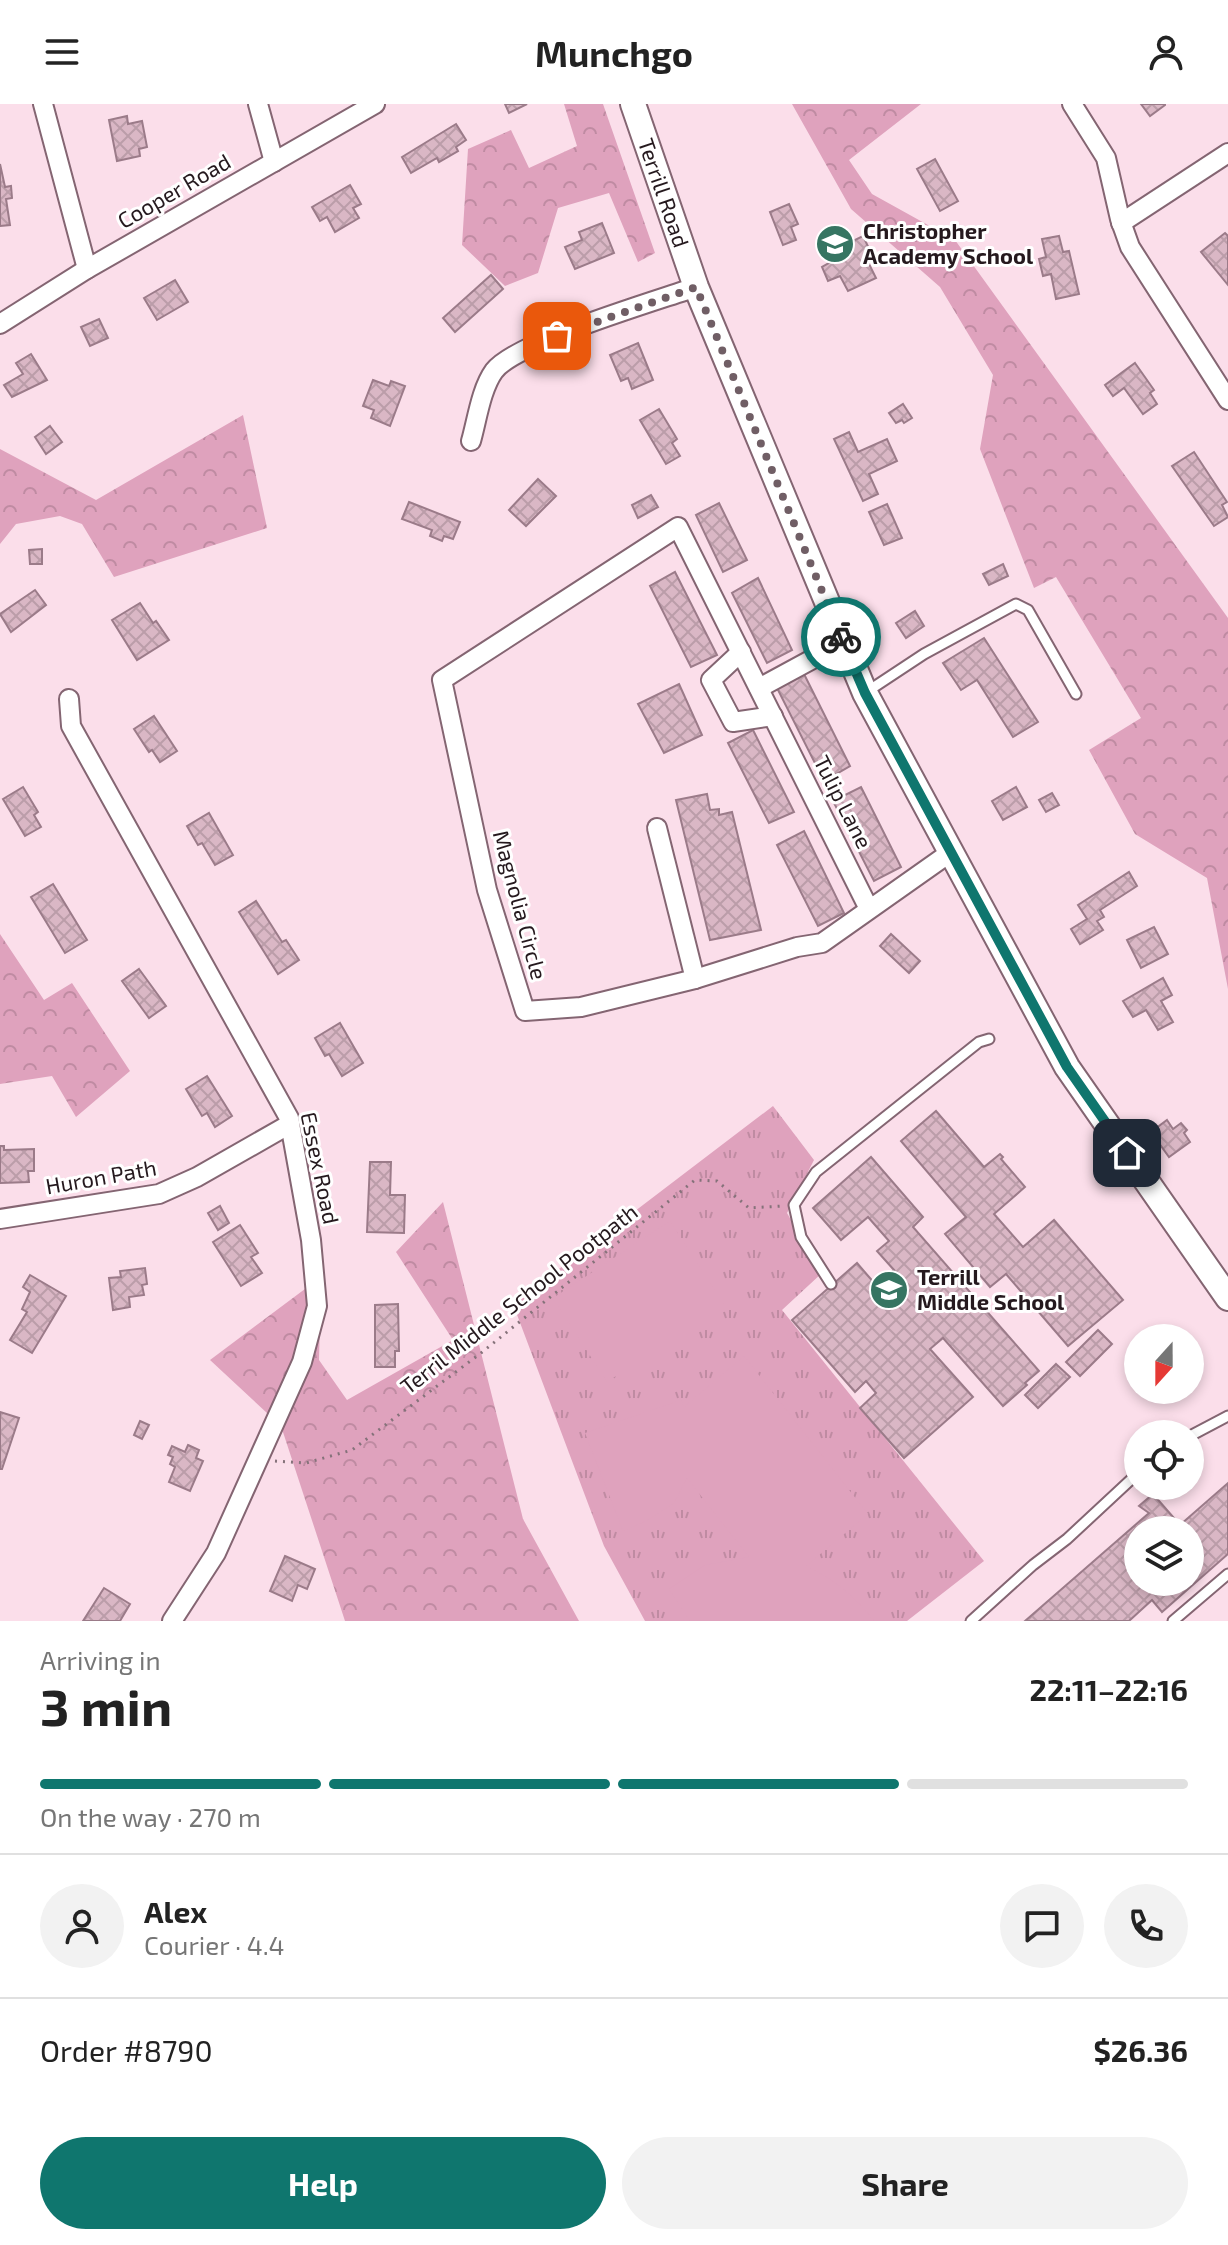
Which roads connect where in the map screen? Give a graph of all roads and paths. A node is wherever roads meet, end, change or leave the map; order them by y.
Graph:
1 (43, 104) edge
2 (258, 104) edge
3 (375, 104) edge
4 (633, 104) edge
5 (1072, 104) edge
6 (1228, 153) edge
7 (274, 162) junction
8 (1121, 223) junction
9 (87, 269) junction
10 (696, 287) junction
11 (0, 324) edge
12 (1228, 400) edge
13 (471, 441) dead end
14 (678, 527) joint
15 (844, 642) junction
16 (741, 652) junction
17 (759, 688) junction
18 (865, 693) junction
19 (1076, 694) dead end
20 (69, 699) dead end
21 (773, 716) junction
22 (657, 828) dead end
23 (951, 852) junction
24 (869, 909) junction
25 (695, 979) junction
26 (989, 1039) dead end
27 (290, 1124) junction
28 (794, 1205) junction
29 (0, 1219) edge
30 (831, 1284) dead end
31 (1228, 1298) edge
32 (1228, 1416) edge
33 (1204, 1429) edge
34 (259, 1458) junction
35 (1124, 1486) edge
36 (1228, 1574) edge
37 (172, 1621) edge
38 (971, 1621) edge
39 (1173, 1621) edge

1 - 9 street
2 - 7 street
3 - 7 street, Cooper Road
4 - 10 street, Terrill Road
5 - 8 street
6 - 8 street
7 - 9 street, Cooper Road
8 - 12 street
9 - 11 street, Cooper Road
10 - 13 street
10 - 15 street, Terrill Road
14 - 16 street, Tulip Lane
14 - 25 street, Magnolia Circle
15 - 17 street
15 - 18 street, Terrill Road
16 - 17 street, Tulip Lane
16 - 21 street
17 - 21 street, Tulip Lane
18 - 19 lane
18 - 23 street, Terrill Road
20 - 27 street, Essex Road
21 - 24 street, Tulip Lane
22 - 25 street
23 - 24 street, Magnolia Circle
23 - 31 street, Terrill Road
24 - 25 street, Magnolia Circle
26 - 28 lane
27 - 29 street, Huron Path
27 - 34 street, Essex Road
28 - 30 lane
28 - 34 path, Terril Middle School Pootpath
32 - 33 lane
34 - 37 street, Essex Road
35 - 38 lane
36 - 39 lane

